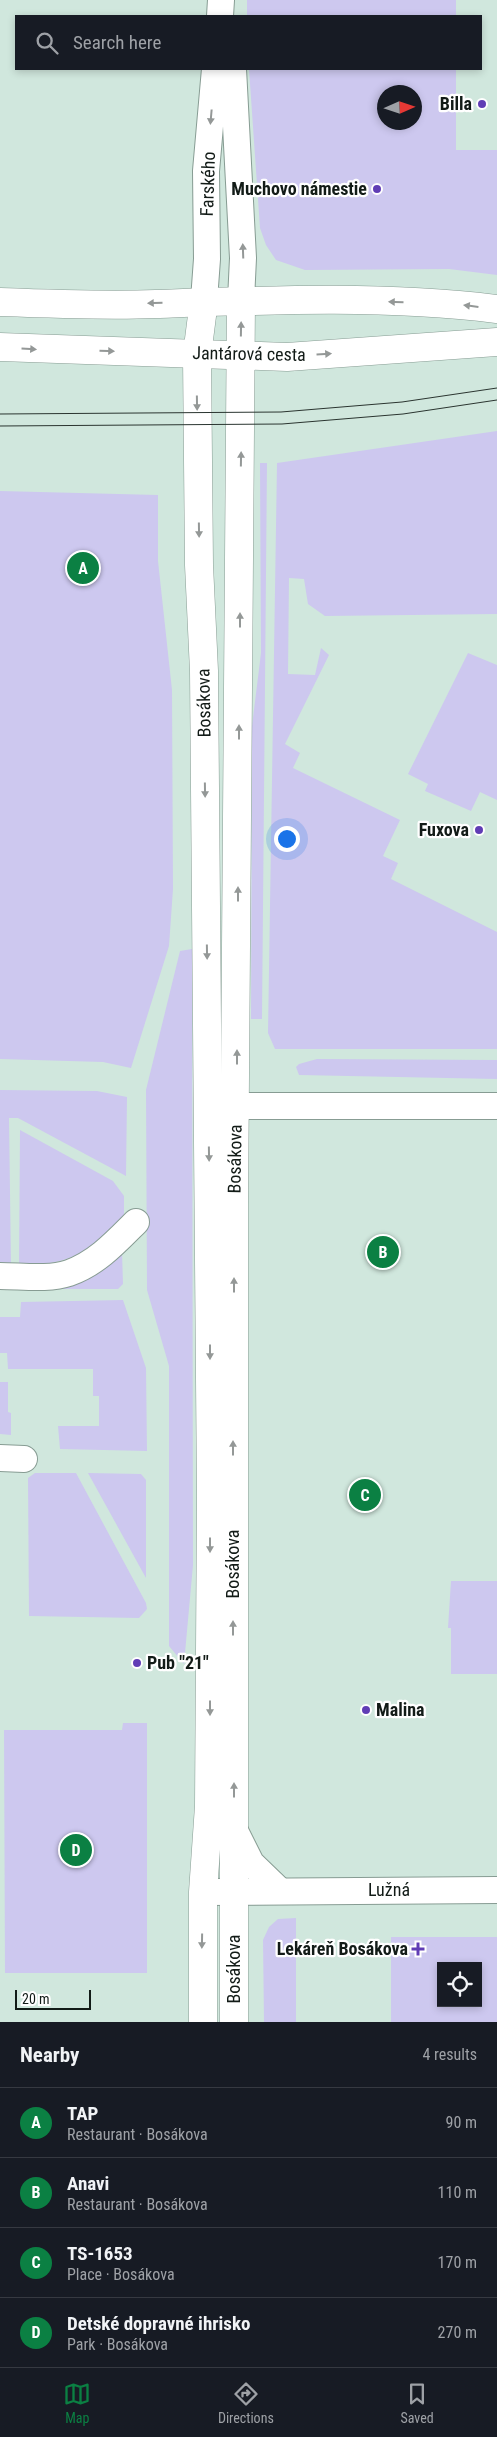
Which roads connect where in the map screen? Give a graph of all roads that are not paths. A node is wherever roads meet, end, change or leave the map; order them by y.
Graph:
1 (221, 0) edge
2 (229, 0) edge
3 (220, 15) edge
4 (230, 15) edge
5 (215, 70) edge
6 (233, 70) edge
7 (204, 300) junction
8 (241, 300) junction
9 (0, 302) edge
10 (497, 309) edge
11 (497, 342) edge
12 (0, 347) edge
13 (197, 354) junction
14 (240, 357) junction
15 (236, 1105) junction
16 (209, 1106) junction
17 (497, 1106) edge
18 (136, 1222) dead end
19 (0, 1276) edge
20 (234, 1829) junction
21 (280, 1890) junction
22 (497, 1890) edge
23 (203, 1892) junction
24 (234, 1892) junction
25 (203, 2022) edge
26 (234, 2022) edge

1 - 3 street
2 - 4 street
5 -> 7 street, Farského
8 -> 6 street, Farského
7 - 8 street
7 -> 9 street
7 - 13 street, Bosákova
10 -> 8 street
14 -> 8 street, Bosákova
14 -> 11 street, Jantárová cesta
12 -> 13 street, Jantárová cesta
13 - 14 street, Jantárová cesta
13 -> 16 street, Bosákova
15 -> 14 street, Bosákova
15 - 16 street, Bosákova
15 - 17 street, Bosákova
20 -> 15 street, Bosákova
16 -> 23 street, Bosákova
18 - 19 street
20 - 21 street
20 - 24 street, Bosákova
21 - 22 street, Lužná
21 - 24 street, Lužná
23 - 24 street, Lužná
23 -> 25 street, Bosákova
24 - 26 street, Bosákova

